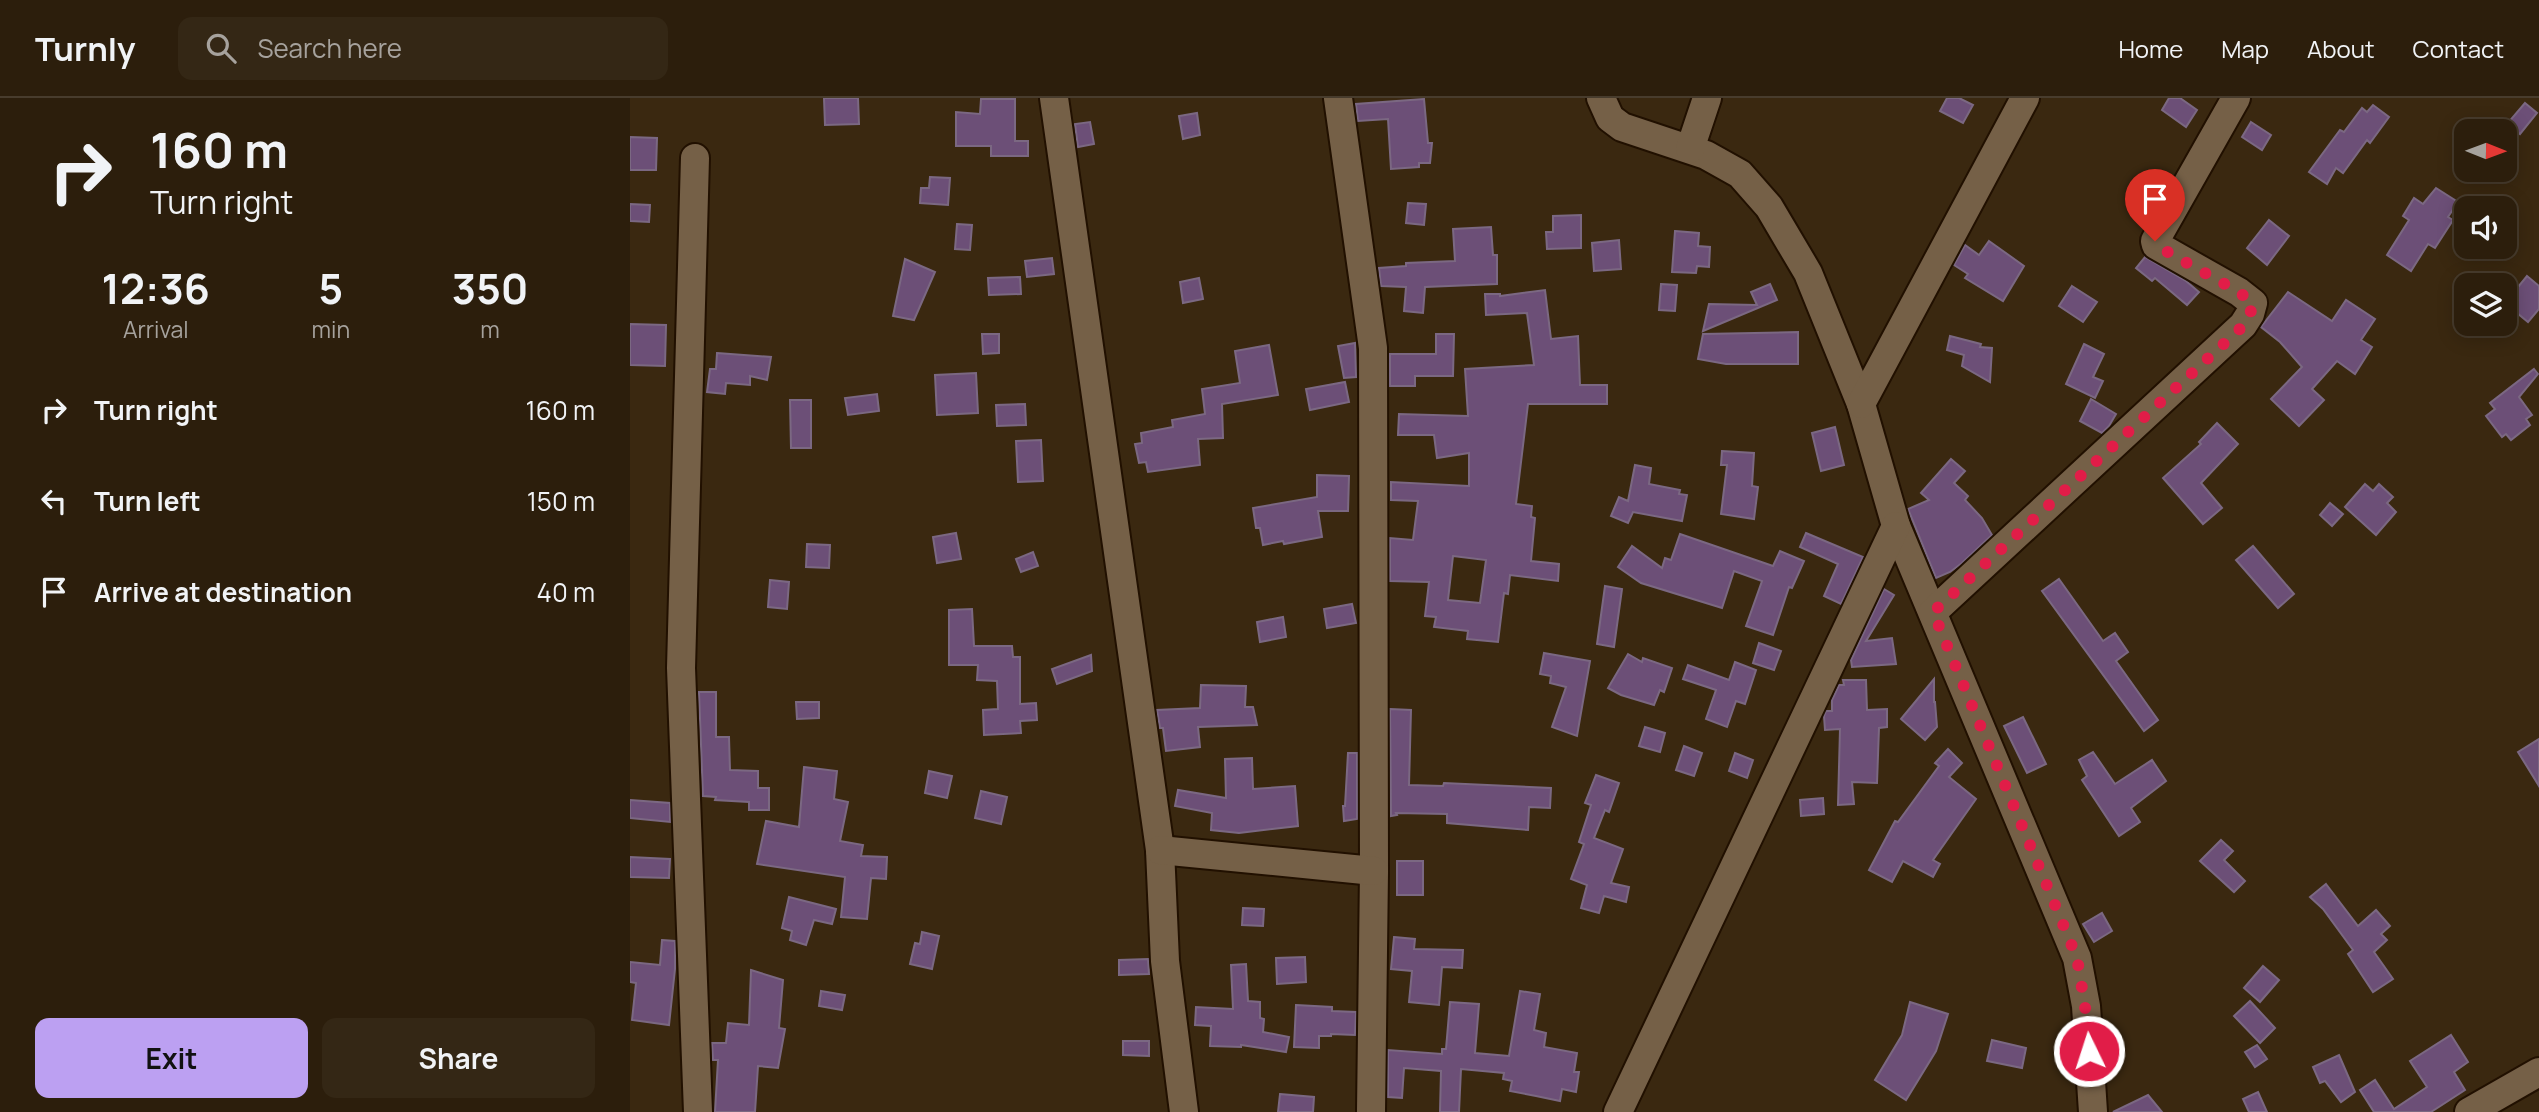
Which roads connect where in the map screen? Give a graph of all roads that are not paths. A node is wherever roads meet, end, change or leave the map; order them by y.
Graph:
1 (1054, 98) edge
2 (1338, 98) edge
3 (1601, 98) edge
4 (1707, 98) edge
5 (2025, 98) edge
6 (2236, 98) edge
7 (1690, 149) junction
8 (695, 158) dead end
9 (1861, 404) junction
10 (1896, 526) junction
11 (1933, 612) junction
12 (1160, 850) junction
13 (1374, 871) junction
14 (2539, 1072) edge
15 (698, 1112) edge
16 (1184, 1112) edge
17 (1371, 1112) edge
18 (1618, 1112) edge
19 (2093, 1112) edge
20 (2469, 1112) edge

1 - 12 street
2 - 13 street
3 - 7 street
4 - 7 street
5 - 9 street
6 - 11 street
7 - 9 street
8 - 15 street
9 - 10 street
10 - 11 street
10 - 18 street
11 - 19 street
12 - 13 street
12 - 16 street
13 - 17 street
14 - 20 street

